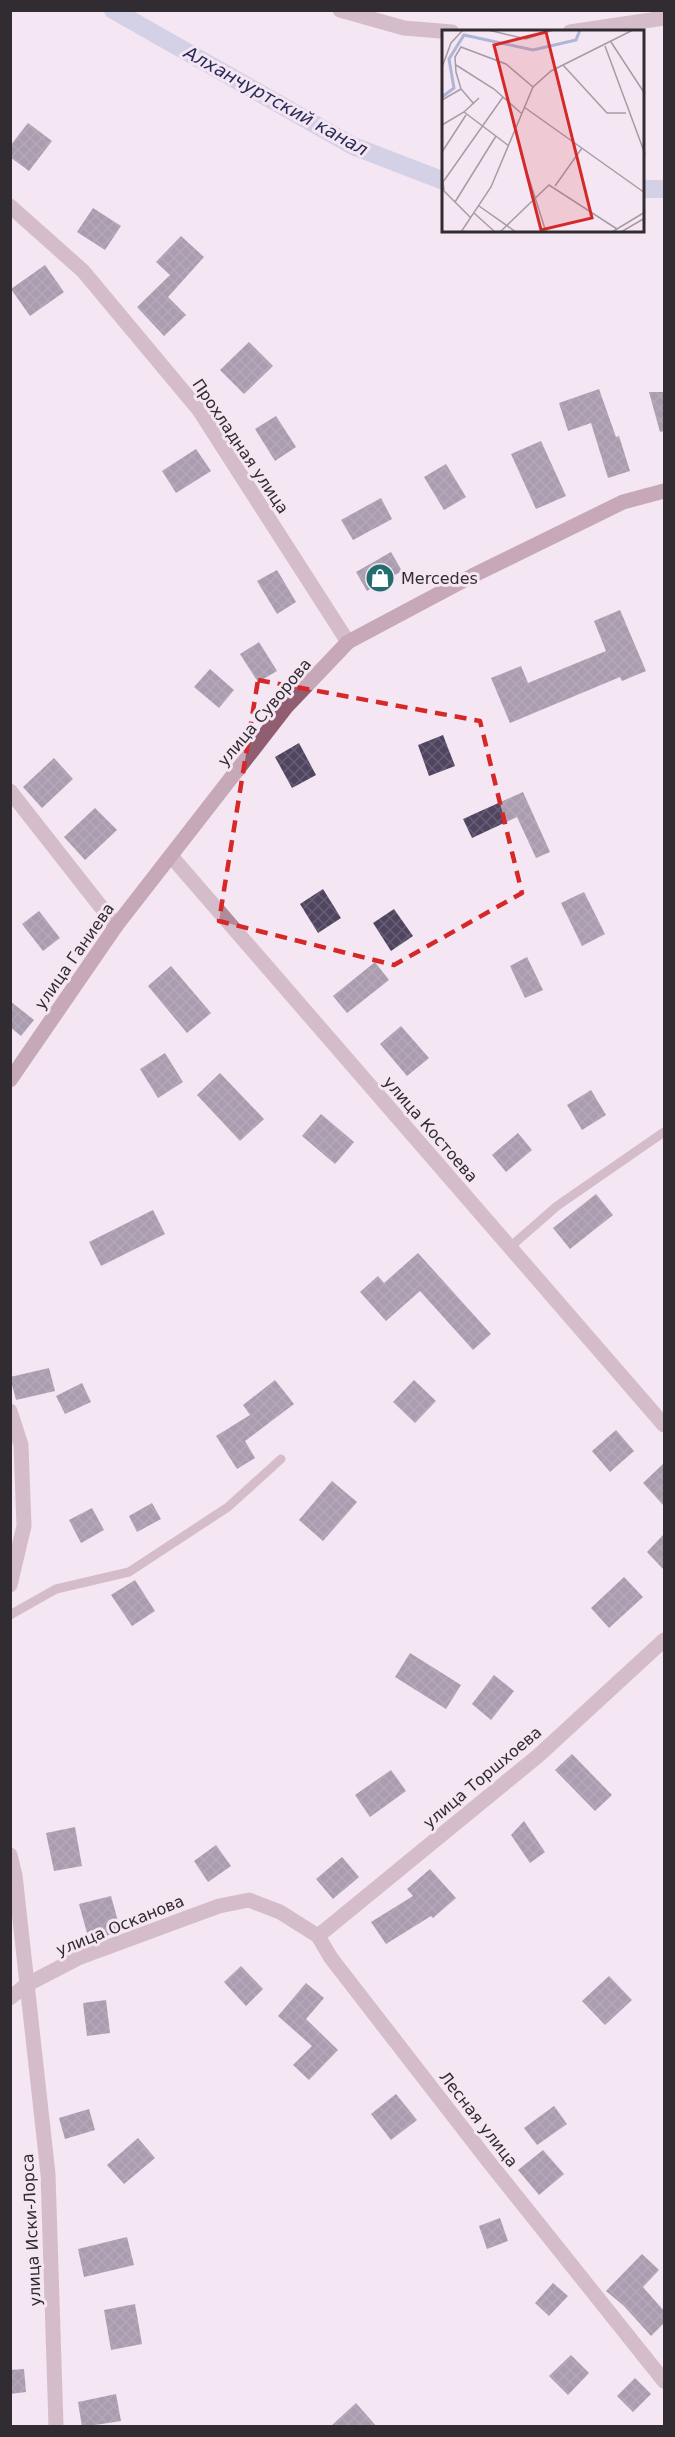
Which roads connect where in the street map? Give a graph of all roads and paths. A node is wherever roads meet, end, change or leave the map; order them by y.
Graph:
1 (340, 10) edge
2 (664, 18) edge
3 (583, 30) edge
4 (442, 31) edge
5 (10, 206) edge
6 (664, 491) edge
7 (348, 642) junction
8 (10, 791) edge
9 (171, 856) junction
10 (116, 926) junction
11 (10, 1080) edge
12 (664, 1132) edge
13 (510, 1247) junction
14 (10, 1411) edge
15 (664, 1425) edge
16 (281, 1459) dead end
17 (10, 1585) edge
18 (10, 1615) edge
19 (664, 1640) edge
20 (10, 1855) edge
21 (249, 1900) joint
22 (318, 1936) junction
23 (26, 1985) junction
24 (10, 1998) edge
25 (664, 2380) edge
26 (56, 2427) edge

1 - 4 street
2 - 3 street
5 - 7 street, Прохладная улица
6 - 7 main road, улица Суворова
7 - 9 main road, улица Суворова
8 - 10 street
9 - 10 main road, улица Ганиева
9 - 13 street, улица Костоева
10 - 11 main road, улица Ганиева
12 - 13 lane
13 - 15 street, улица Костоева
14 - 17 street
16 - 18 lane
19 - 22 street, улица Торшхоева
20 - 23 street, улица Иски-Лорса
21 - 22 street, Лесная улица
21 - 23 street, улица Осканова
22 - 25 street, Лесная улица
23 - 24 street, улица Осканова
23 - 26 street, улица Иски-Лорса

